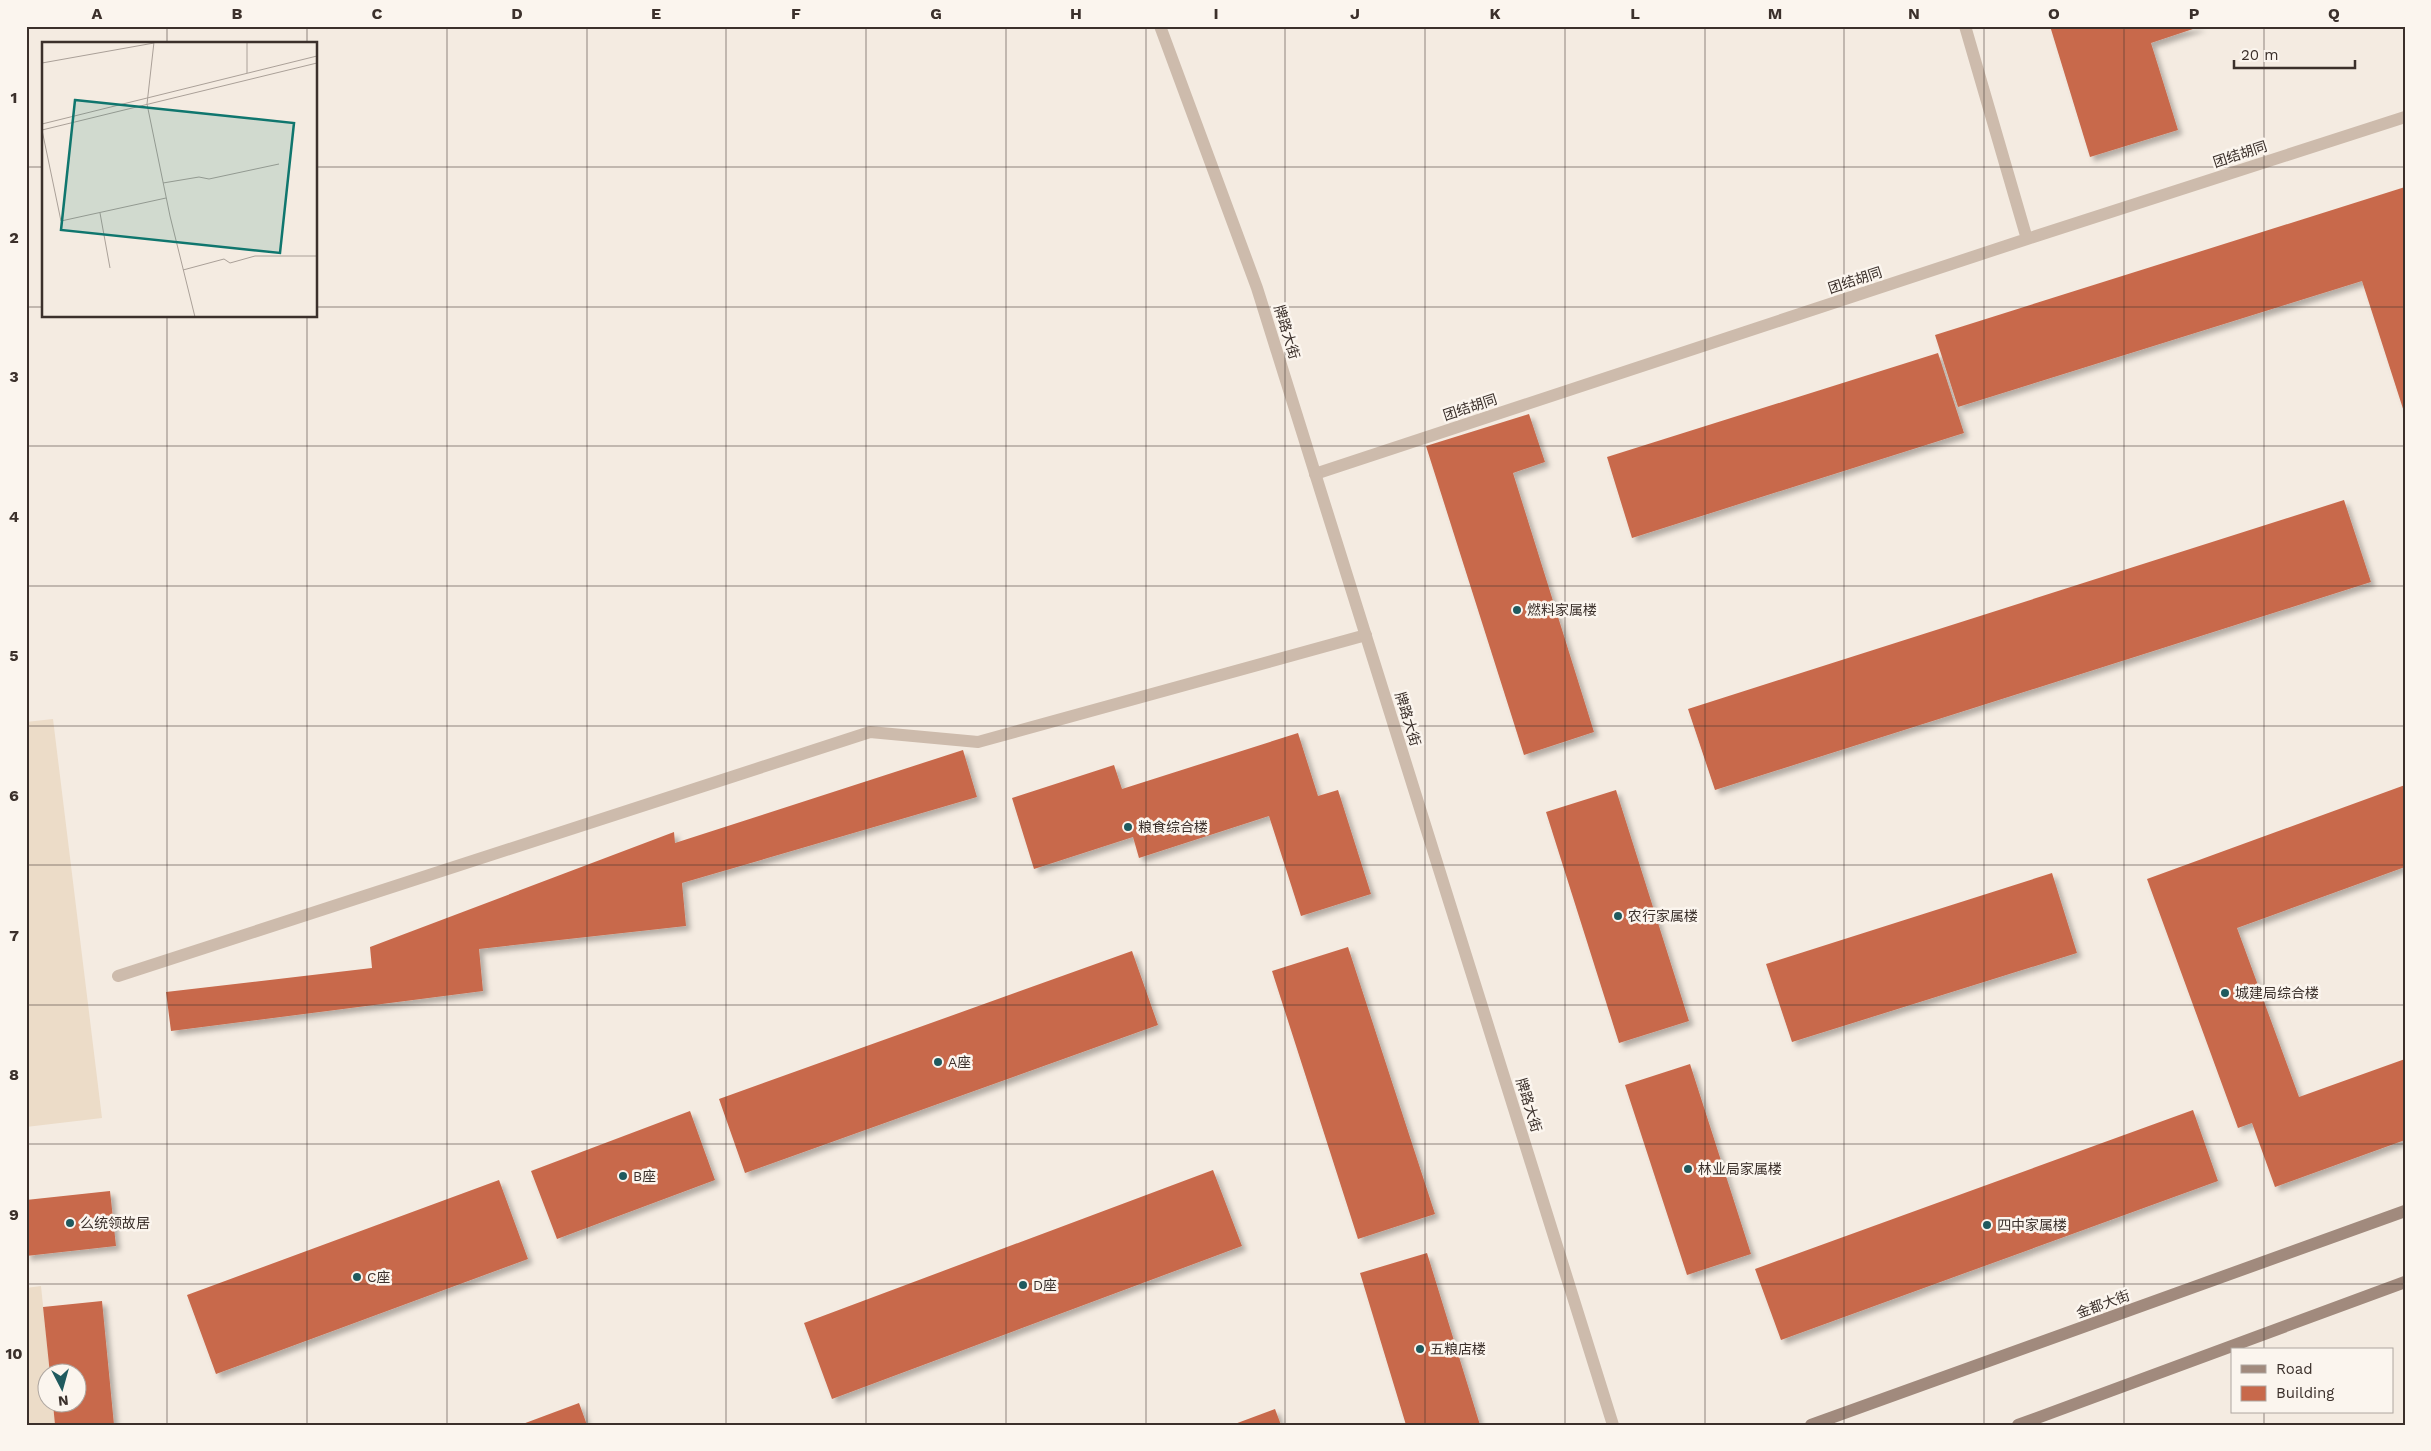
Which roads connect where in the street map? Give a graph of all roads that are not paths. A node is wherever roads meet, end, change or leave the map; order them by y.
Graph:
1 (1160, 26) edge
2 (1965, 26) edge
3 (2405, 117) edge
4 (2027, 238) junction
5 (1315, 474) junction
6 (1366, 635) junction
7 (118, 976) dead end
8 (2405, 1211) edge
9 (2405, 1282) edge
10 (1613, 1425) edge
11 (1811, 1425) edge
12 (2018, 1425) edge

1 - 5 street, 牌路大街
2 - 4 street
3 - 4 street, 团结胡同
4 - 5 street, 团结胡同
5 - 6 street, 牌路大街
6 - 7 street
6 - 10 street, 牌路大街
8 - 11 main road, 金都大街
9 - 12 main road

